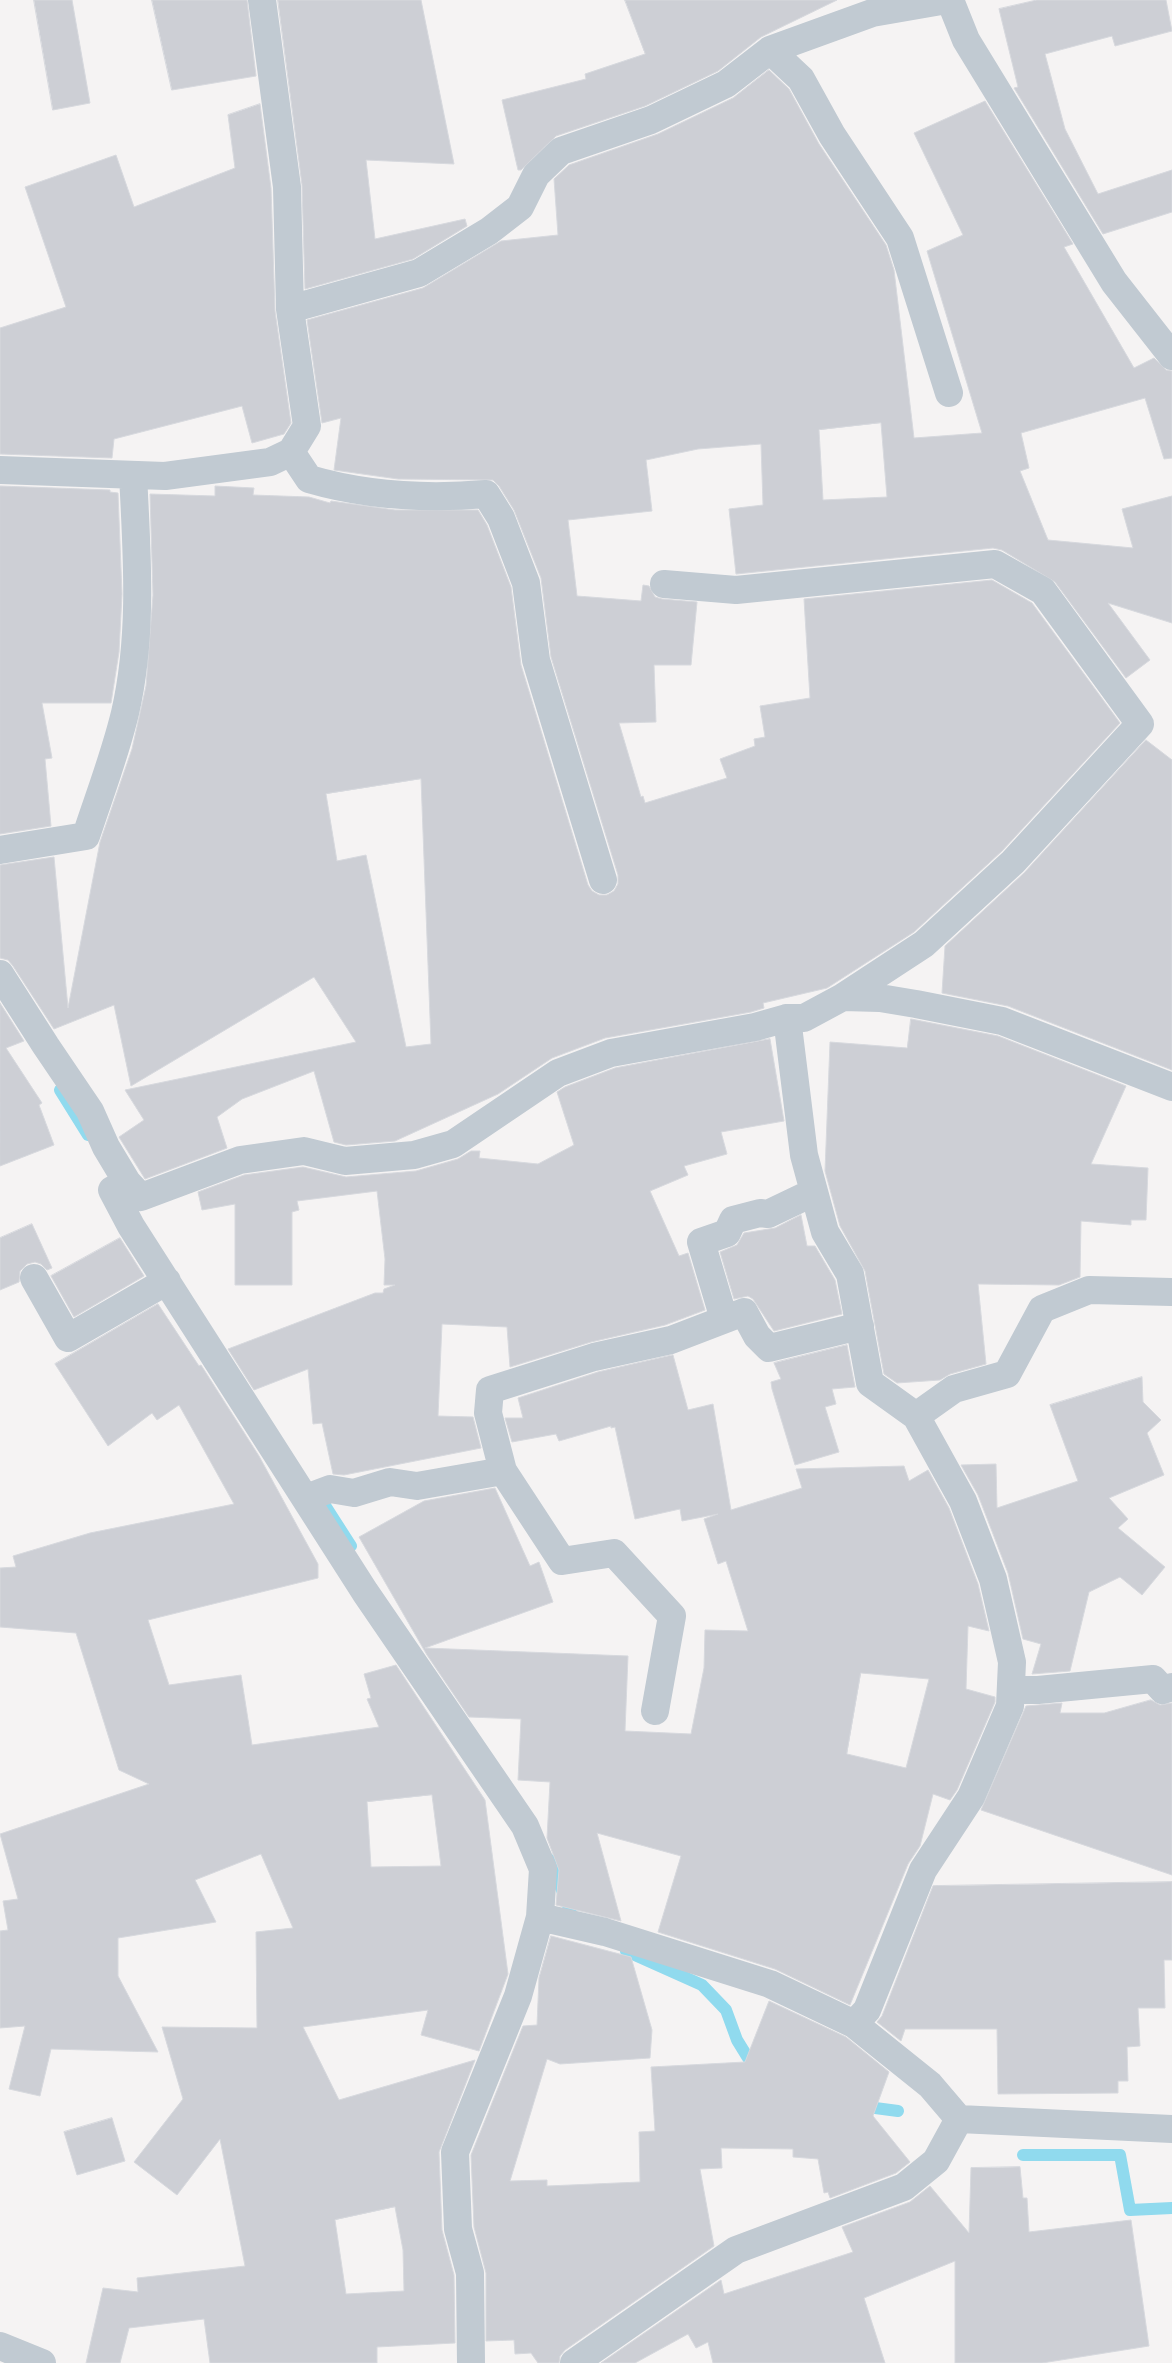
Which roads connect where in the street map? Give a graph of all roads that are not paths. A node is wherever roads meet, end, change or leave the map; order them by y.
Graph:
1 (262, 0) edge
2 (948, 0) edge
3 (872, 6) edge
4 (770, 50) junction
5 (290, 309) junction
6 (1172, 356) edge
7 (949, 393) dead end
8 (291, 452) junction
9 (0, 470) edge
10 (133, 475) junction
11 (664, 584) dead end
12 (0, 850) edge
13 (603, 880) dead end
14 (0, 974) edge
15 (843, 997) junction
16 (787, 1018) junction
17 (1172, 1087) edge
18 (127, 1182) junction
19 (814, 1192) junction
20 (34, 1278) dead end
21 (167, 1281) junction
22 (1172, 1292) edge
23 (724, 1320) junction
24 (860, 1326) junction
25 (916, 1416) junction
26 (503, 1471) junction
27 (314, 1495) junction
28 (1172, 1687) edge
29 (1011, 1690) junction
30 (655, 1711) dead end
31 (540, 1917) junction
32 (854, 2024) junction
33 (959, 2119) junction
34 (1172, 2129) edge
35 (0, 2346) edge
36 (42, 2363) edge
37 (471, 2363) edge
38 (574, 2363) edge

1 - 5 street
2 - 3 street
2 - 6 street
3 - 4 street
4 - 5 street
4 - 7 street
5 - 8 street
8 - 10 street
8 - 13 street
9 - 10 street
10 - 12 street
11 - 15 street
14 - 18 street
15 - 16 street
15 - 17 street
16 - 18 street
16 - 19 street
18 - 21 street
19 - 23 street
19 - 24 street
20 - 21 street
21 - 27 street
22 - 25 street
23 - 24 street
23 - 26 street
24 - 25 street
25 - 29 street
26 - 27 street
26 - 30 street
27 - 31 street
28 - 29 street
29 - 32 street
31 - 32 street
31 - 37 street
32 - 33 street
33 - 34 street
33 - 38 street
35 - 36 street

